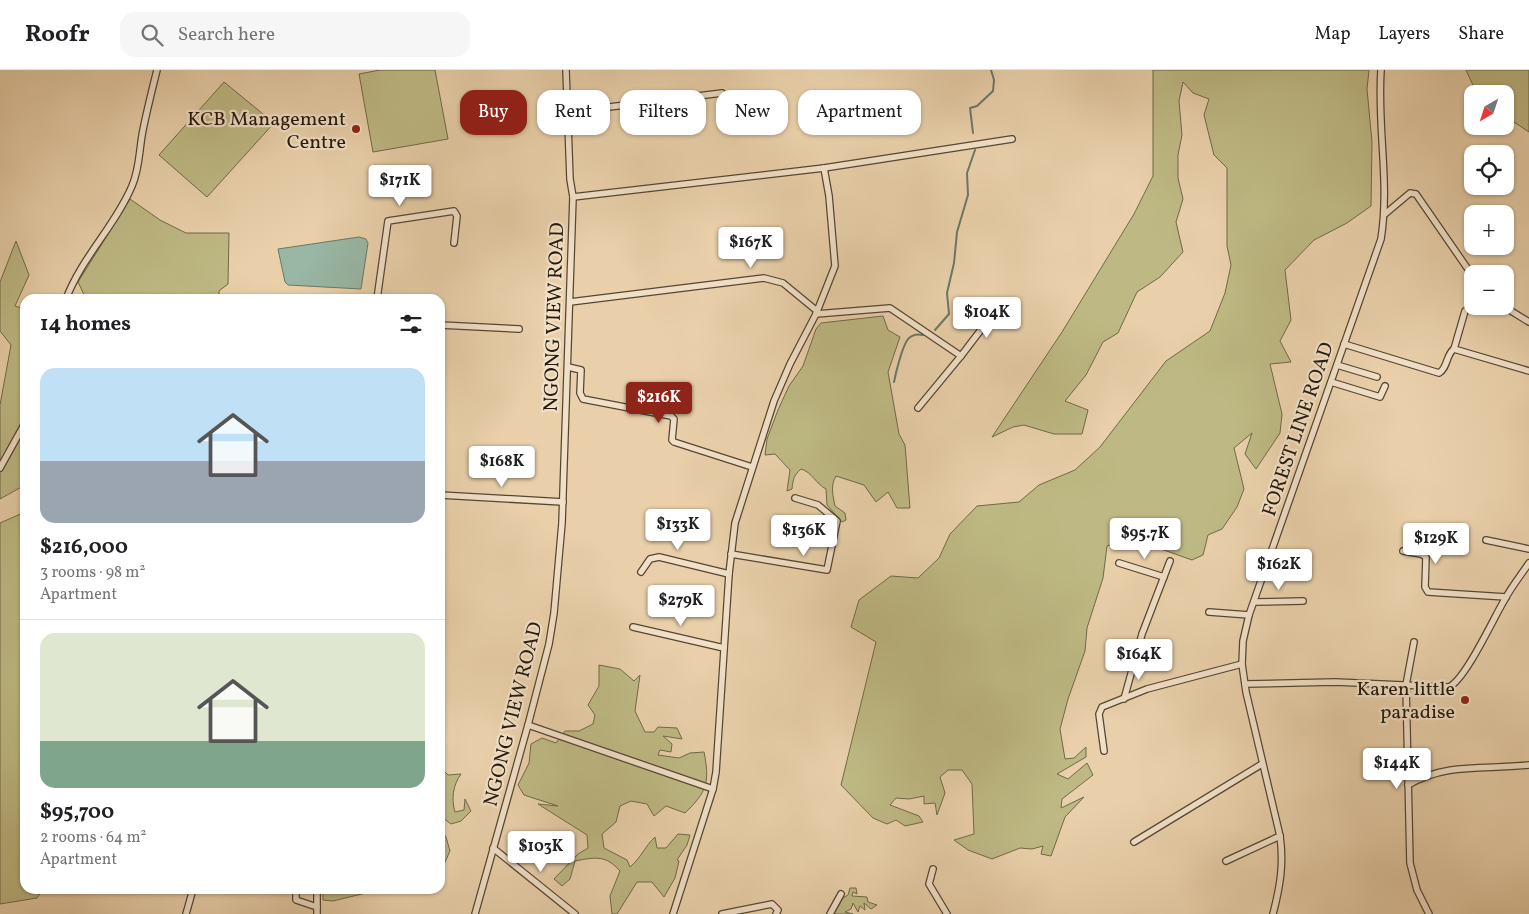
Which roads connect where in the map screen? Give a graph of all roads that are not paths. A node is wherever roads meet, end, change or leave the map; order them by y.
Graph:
1 (157, 70) edge
2 (566, 70) edge
3 (1381, 70) edge
4 (567, 90) edge
5 (716, 94) edge
6 (610, 107) edge
7 (569, 135) edge
8 (1012, 139) dead end
9 (824, 168) junction
10 (573, 197) junction
11 (1385, 215) junction
12 (454, 243) dead end
13 (1465, 265) edge
14 (68, 294) edge
15 (378, 294) edge
16 (570, 302) junction
17 (996, 310) dead end
18 (817, 312) junction
19 (1514, 313) edge
20 (1464, 314) edge
21 (1529, 322) edge
22 (445, 325) edge
23 (520, 329) dead end
24 (1344, 344) junction
25 (1454, 349) junction
26 (961, 356) junction
27 (1337, 365) junction
28 (568, 367) junction
29 (1529, 371) edge
30 (1378, 377) dead end
31 (1331, 382) junction
32 (1385, 386) dead end
33 (918, 408) dead end
34 (20, 432) edge
35 (752, 467) junction
36 (0, 468) edge
37 (445, 495) edge
38 (795, 498) dead end
39 (563, 502) junction
40 (1486, 540) dead end
41 (1529, 549) edge
42 (1403, 551) dead end
43 (731, 554) junction
44 (1170, 561) dead end
45 (1119, 563) dead end
46 (1529, 563) edge
47 (641, 572) dead end
48 (729, 574) junction
49 (1164, 577) junction
50 (1506, 597) junction
51 (1303, 601) dead end
52 (1254, 602) junction
53 (1209, 612) dead end
54 (1249, 615) junction
55 (633, 627) dead end
56 (1414, 642) dead end
57 (724, 648) junction
58 (1242, 664) junction
59 (1245, 684) junction
60 (1406, 685) junction
61 (1124, 699) junction
62 (528, 725) junction
63 (1104, 751) dead end
64 (1262, 764) junction
65 (1529, 765) edge
66 (1408, 785) junction
67 (713, 790) junction
68 (1280, 836) junction
69 (1134, 842) dead end
70 (493, 848) junction
71 (1226, 861) dead end
72 (933, 869) dead end
73 (192, 894) edge
74 (296, 894) edge
75 (318, 894) edge
76 (841, 894) dead end
77 (317, 907) junction
78 (573, 913) edge
79 (186, 914) edge
80 (317, 914) edge
81 (475, 914) edge
82 (673, 914) edge
83 (722, 914) edge
84 (776, 914) edge
85 (830, 914) edge
86 (947, 914) edge
87 (1273, 914) edge
88 (1429, 914) edge

1 - 14 street
2 - 4 street, NGONG VIEW ROAD
3 - 11 street, FOREST LINE ROAD
5 - 6 street
7 - 10 street, NGONG VIEW ROAD
8 - 9 street
9 - 10 street
9 - 18 street
10 - 16 street, NGONG VIEW ROAD
11 - 13 street
11 - 24 street, FOREST LINE ROAD
12 - 15 street
16 - 18 street
16 - 28 street, NGONG VIEW ROAD
17 - 26 street
18 - 26 street
18 - 35 street
19 - 21 street
20 - 25 street
22 - 23 street
24 - 25 street
24 - 27 street, FOREST LINE ROAD
25 - 29 street
26 - 33 street
27 - 30 street
27 - 31 street, FOREST LINE ROAD
28 - 35 street
28 - 39 street, NGONG VIEW ROAD
31 - 32 street
31 - 52 street, FOREST LINE ROAD
34 - 36 street
35 - 43 street
37 - 39 street
38 - 43 street
39 - 62 street, NGONG VIEW ROAD
40 - 41 street
42 - 50 street
43 - 48 street
44 - 49 street
45 - 49 street
46 - 50 street
47 - 48 street
48 - 57 street
49 - 61 street
50 - 60 street
51 - 52 street
52 - 54 street, FOREST LINE ROAD
53 - 54 street
54 - 58 street, FOREST LINE ROAD
55 - 57 street
56 - 60 street
57 - 67 street
58 - 59 street, FOREST LINE ROAD
58 - 61 street
59 - 60 street
59 - 64 street, FOREST LINE ROAD
60 - 66 street
61 - 63 street
62 - 67 street
62 - 70 street, NGONG VIEW ROAD
64 - 68 street, FOREST LINE ROAD
64 - 69 street
65 - 66 street
66 - 88 street
67 - 82 street
68 - 71 street
68 - 87 street, FOREST LINE ROAD
70 - 78 street
70 - 81 street, NGONG VIEW ROAD
72 - 86 street
73 - 79 street
74 - 77 street
75 - 77 street
76 - 85 street
77 - 80 street
83 - 84 street

